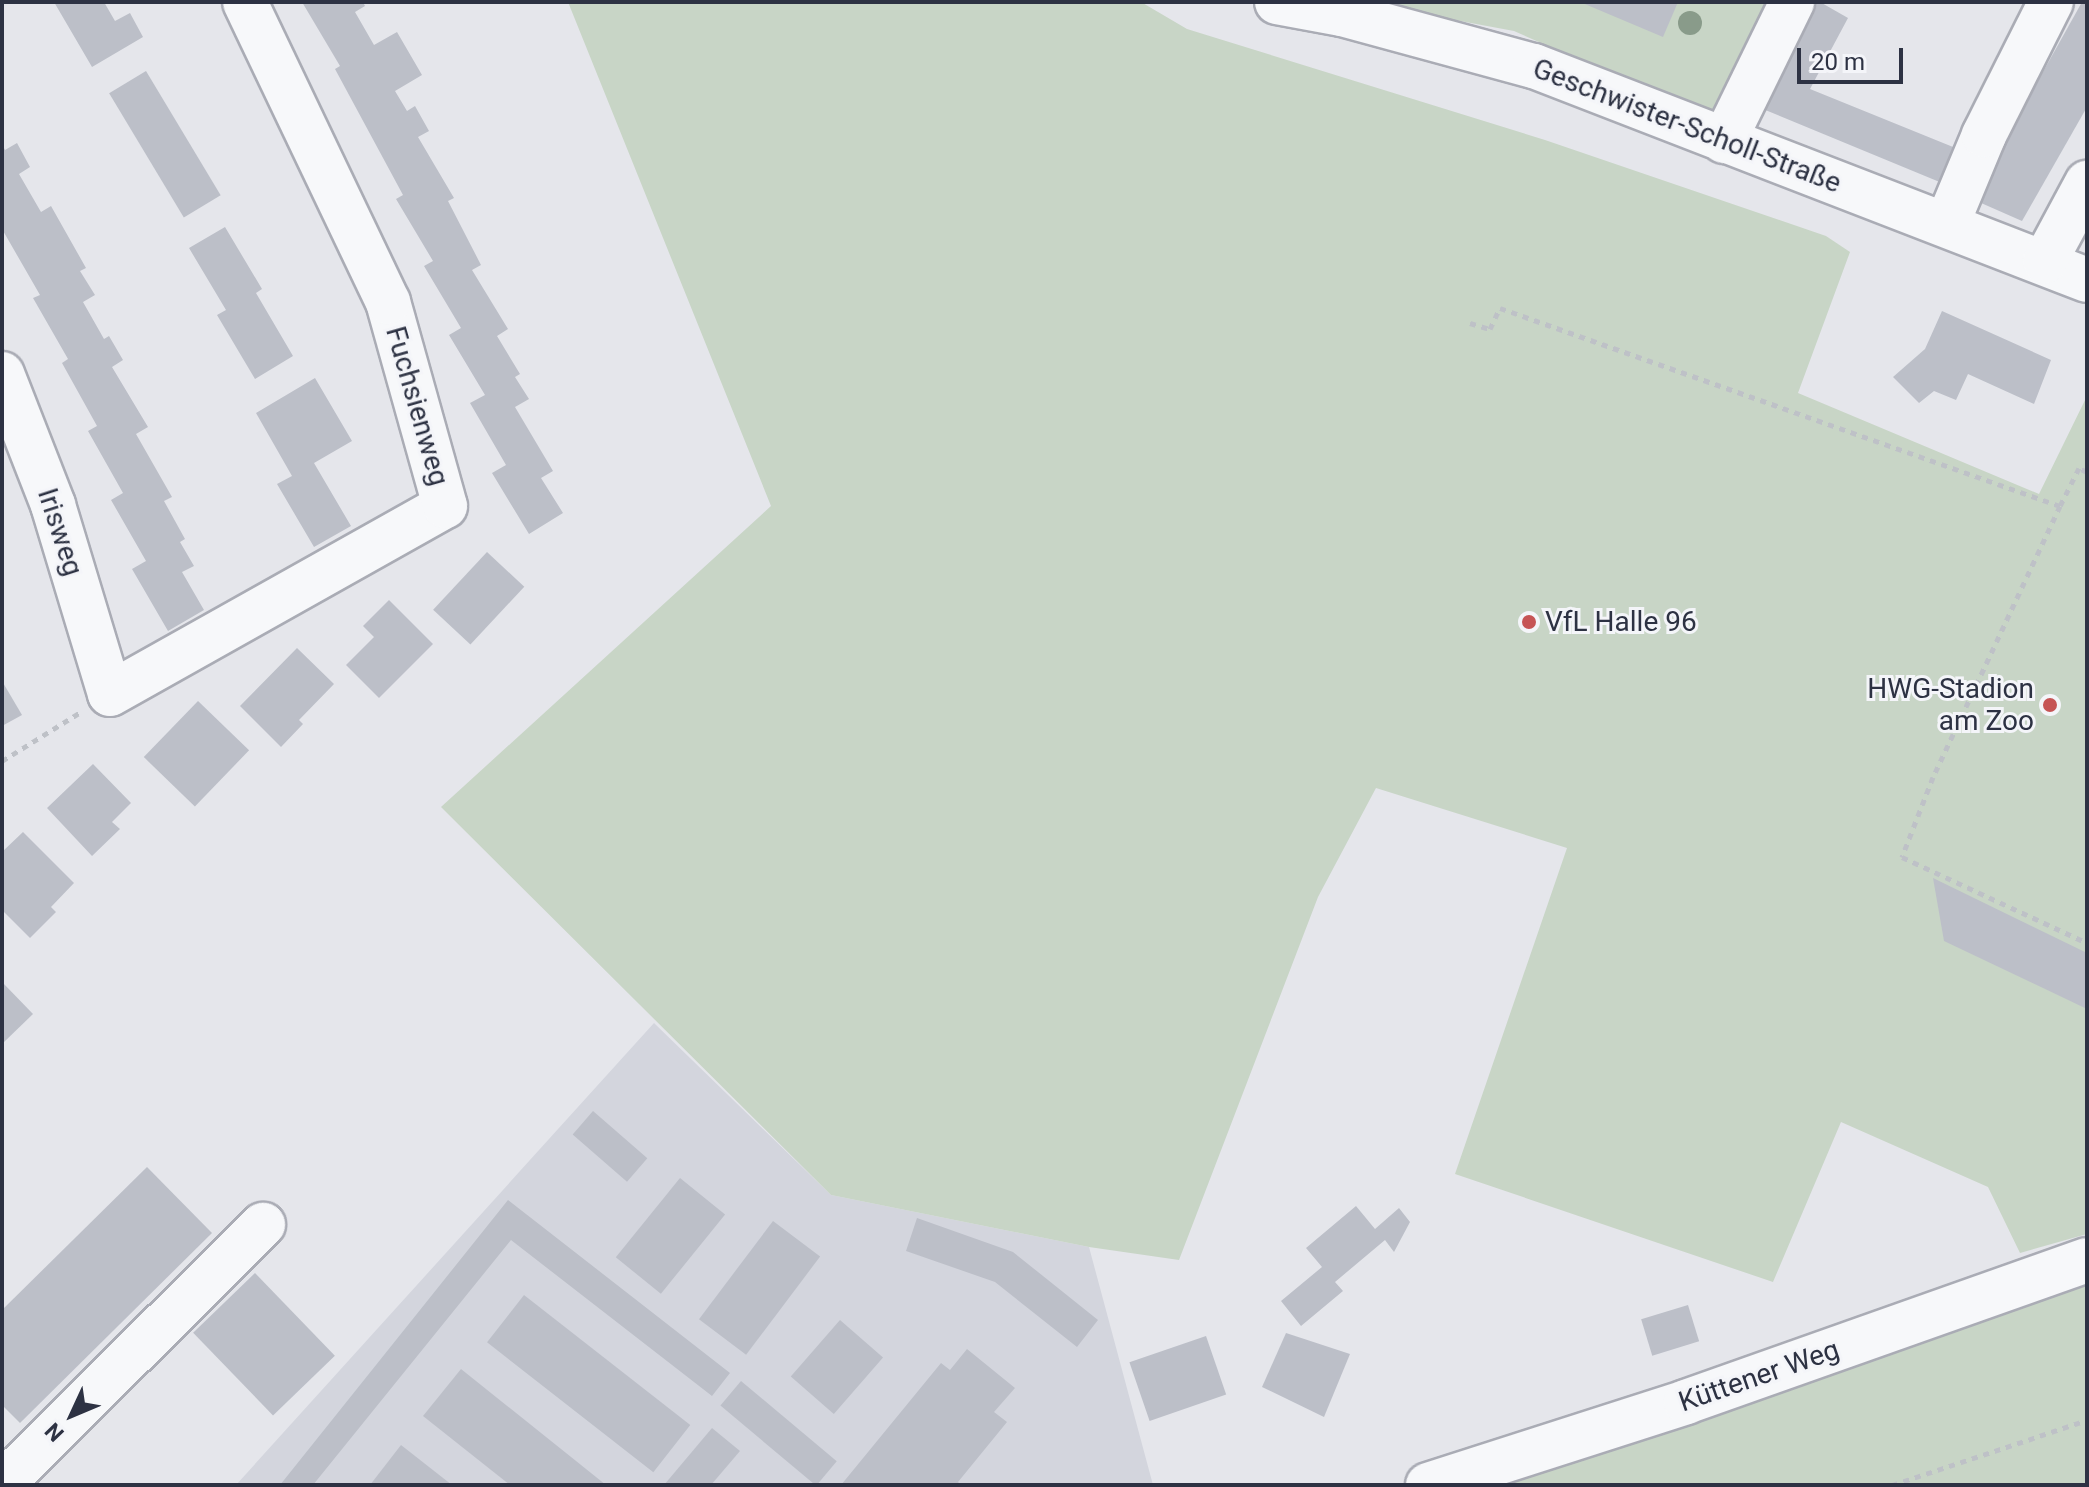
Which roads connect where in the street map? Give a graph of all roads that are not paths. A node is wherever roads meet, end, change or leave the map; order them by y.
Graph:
1 (245, 2) edge
2 (1277, 2) edge
3 (1792, 2) edge
4 (2051, 2) edge
5 (1724, 141) junction
6 (2087, 183) edge
7 (1947, 224) junction
8 (2045, 261) junction
9 (2087, 280) edge
10 (2, 374) edge
11 (110, 694) joint
12 (263, 1225) dead end
13 (2087, 1260) edge
14 (2, 1484) edge
15 (1428, 1485) edge

1 - 11 street, Fuchsienweg
2 - 5 street, Geschwister-Scholl-Straße
3 - 5 street
4 - 7 street
5 - 7 street, Geschwister-Scholl-Straße
6 - 8 street
7 - 8 street, Geschwister-Scholl-Straße
8 - 9 street, Geschwister-Scholl-Straße
10 - 11 street, Irisweg
12 - 14 street
13 - 15 street, Küttener Weg

